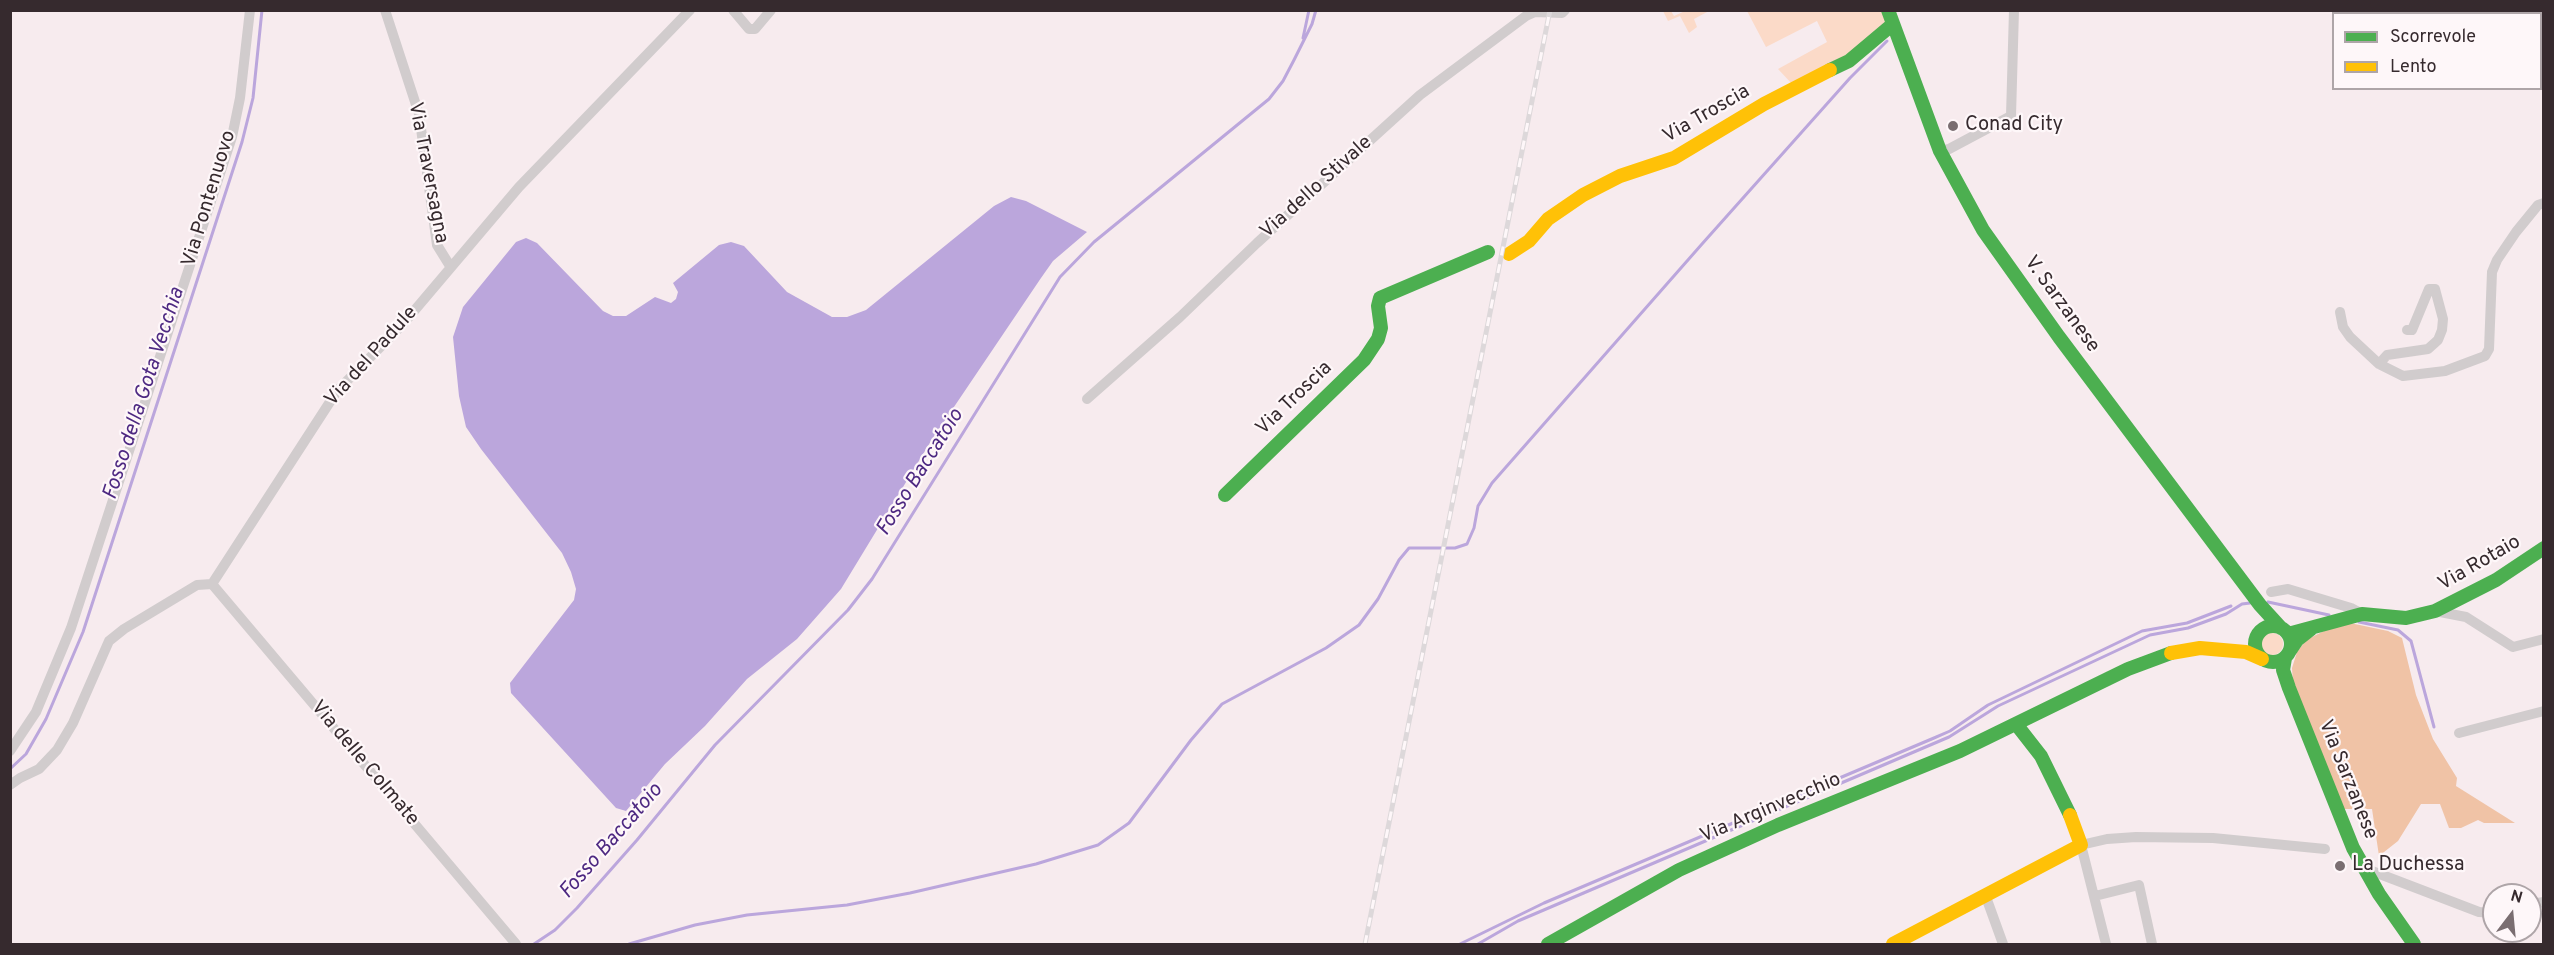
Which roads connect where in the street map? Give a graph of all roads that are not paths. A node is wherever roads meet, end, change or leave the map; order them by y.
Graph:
1 (250, 10) edge
2 (385, 10) edge
3 (690, 10) edge
4 (733, 10) edge
5 (771, 10) edge
6 (1565, 10) edge
7 (2014, 10) edge
8 (1891, 17) edge
9 (1940, 151) junction
10 (2544, 203) edge
11 (1488, 252) dead end
12 (1509, 254) dead end
13 (450, 266) junction
14 (2340, 312) dead end
15 (2407, 330) dead end
16 (2379, 364) junction
17 (1087, 399) dead end
18 (1225, 495) dead end
19 (2544, 548) edge
20 (212, 584) junction
21 (2271, 592) dead end
22 (2257, 600) junction
23 (2435, 612) junction
24 (2356, 615) junction
25 (2312, 628) junction
26 (2284, 631) junction
27 (2258, 637) junction
28 (2544, 639) edge
29 (2229, 649) junction
30 (2277, 658) junction
31 (2544, 711) edge
32 (2016, 724) junction
33 (2459, 733) dead end
34 (10, 751) edge
35 (10, 785) edge
36 (2081, 845) junction
37 (2325, 849) dead end
38 (2364, 868) junction
39 (2095, 896) junction
40 (1986, 897) junction
41 (2482, 912) edge
42 (1909, 941) edge
43 (516, 944) edge
44 (1548, 945) edge
45 (1893, 945) edge
46 (2003, 945) edge
47 (2106, 945) edge
48 (2152, 945) edge
49 (2415, 945) edge

1 - 34 street, Via Pontenuovo
2 - 13 street, Via Traversagna
3 - 13 street, Via del Padule
4 - 5 street
6 - 17 street, Via dello Stivale
7 - 9 street
8 - 9 main road, V. Sarzanese
8 - 12 main road, Via Troscia
9 - 22 main road, V. Sarzanese
10 - 16 street
11 - 18 main road, Via Troscia
13 - 20 street, Via del Padule
14 - 16 street
15 - 16 street
19 - 23 main road, Via Rotaio
20 - 35 street
20 - 43 street, Via delle Colmate
21 - 24 street, Via Rotaio
22 - 26 main road, V. Sarzanese
22 - 27 main road
23 - 24 main road, Via Rotaio
23 - 28 street, Via Rotaio
24 - 25 main road, Via Rotaio
25 - 26 main road, Via Rotaio
25 - 30 main road
26 - 27 main road
26 - 30 main road
27 - 29 main road
27 - 30 main road
29 - 30 main road
29 - 32 main road, Via Arginvecchio
30 - 38 main road, Via Sarzanese
31 - 33 street
32 - 36 main road
32 - 44 main road, Via Arginvecchio
36 - 37 street
36 - 39 street
36 - 40 main road
38 - 41 street
38 - 49 main road, Via Sarzanese
39 - 47 street
39 - 48 street
40 - 42 main road
40 - 46 street
42 - 45 main road

